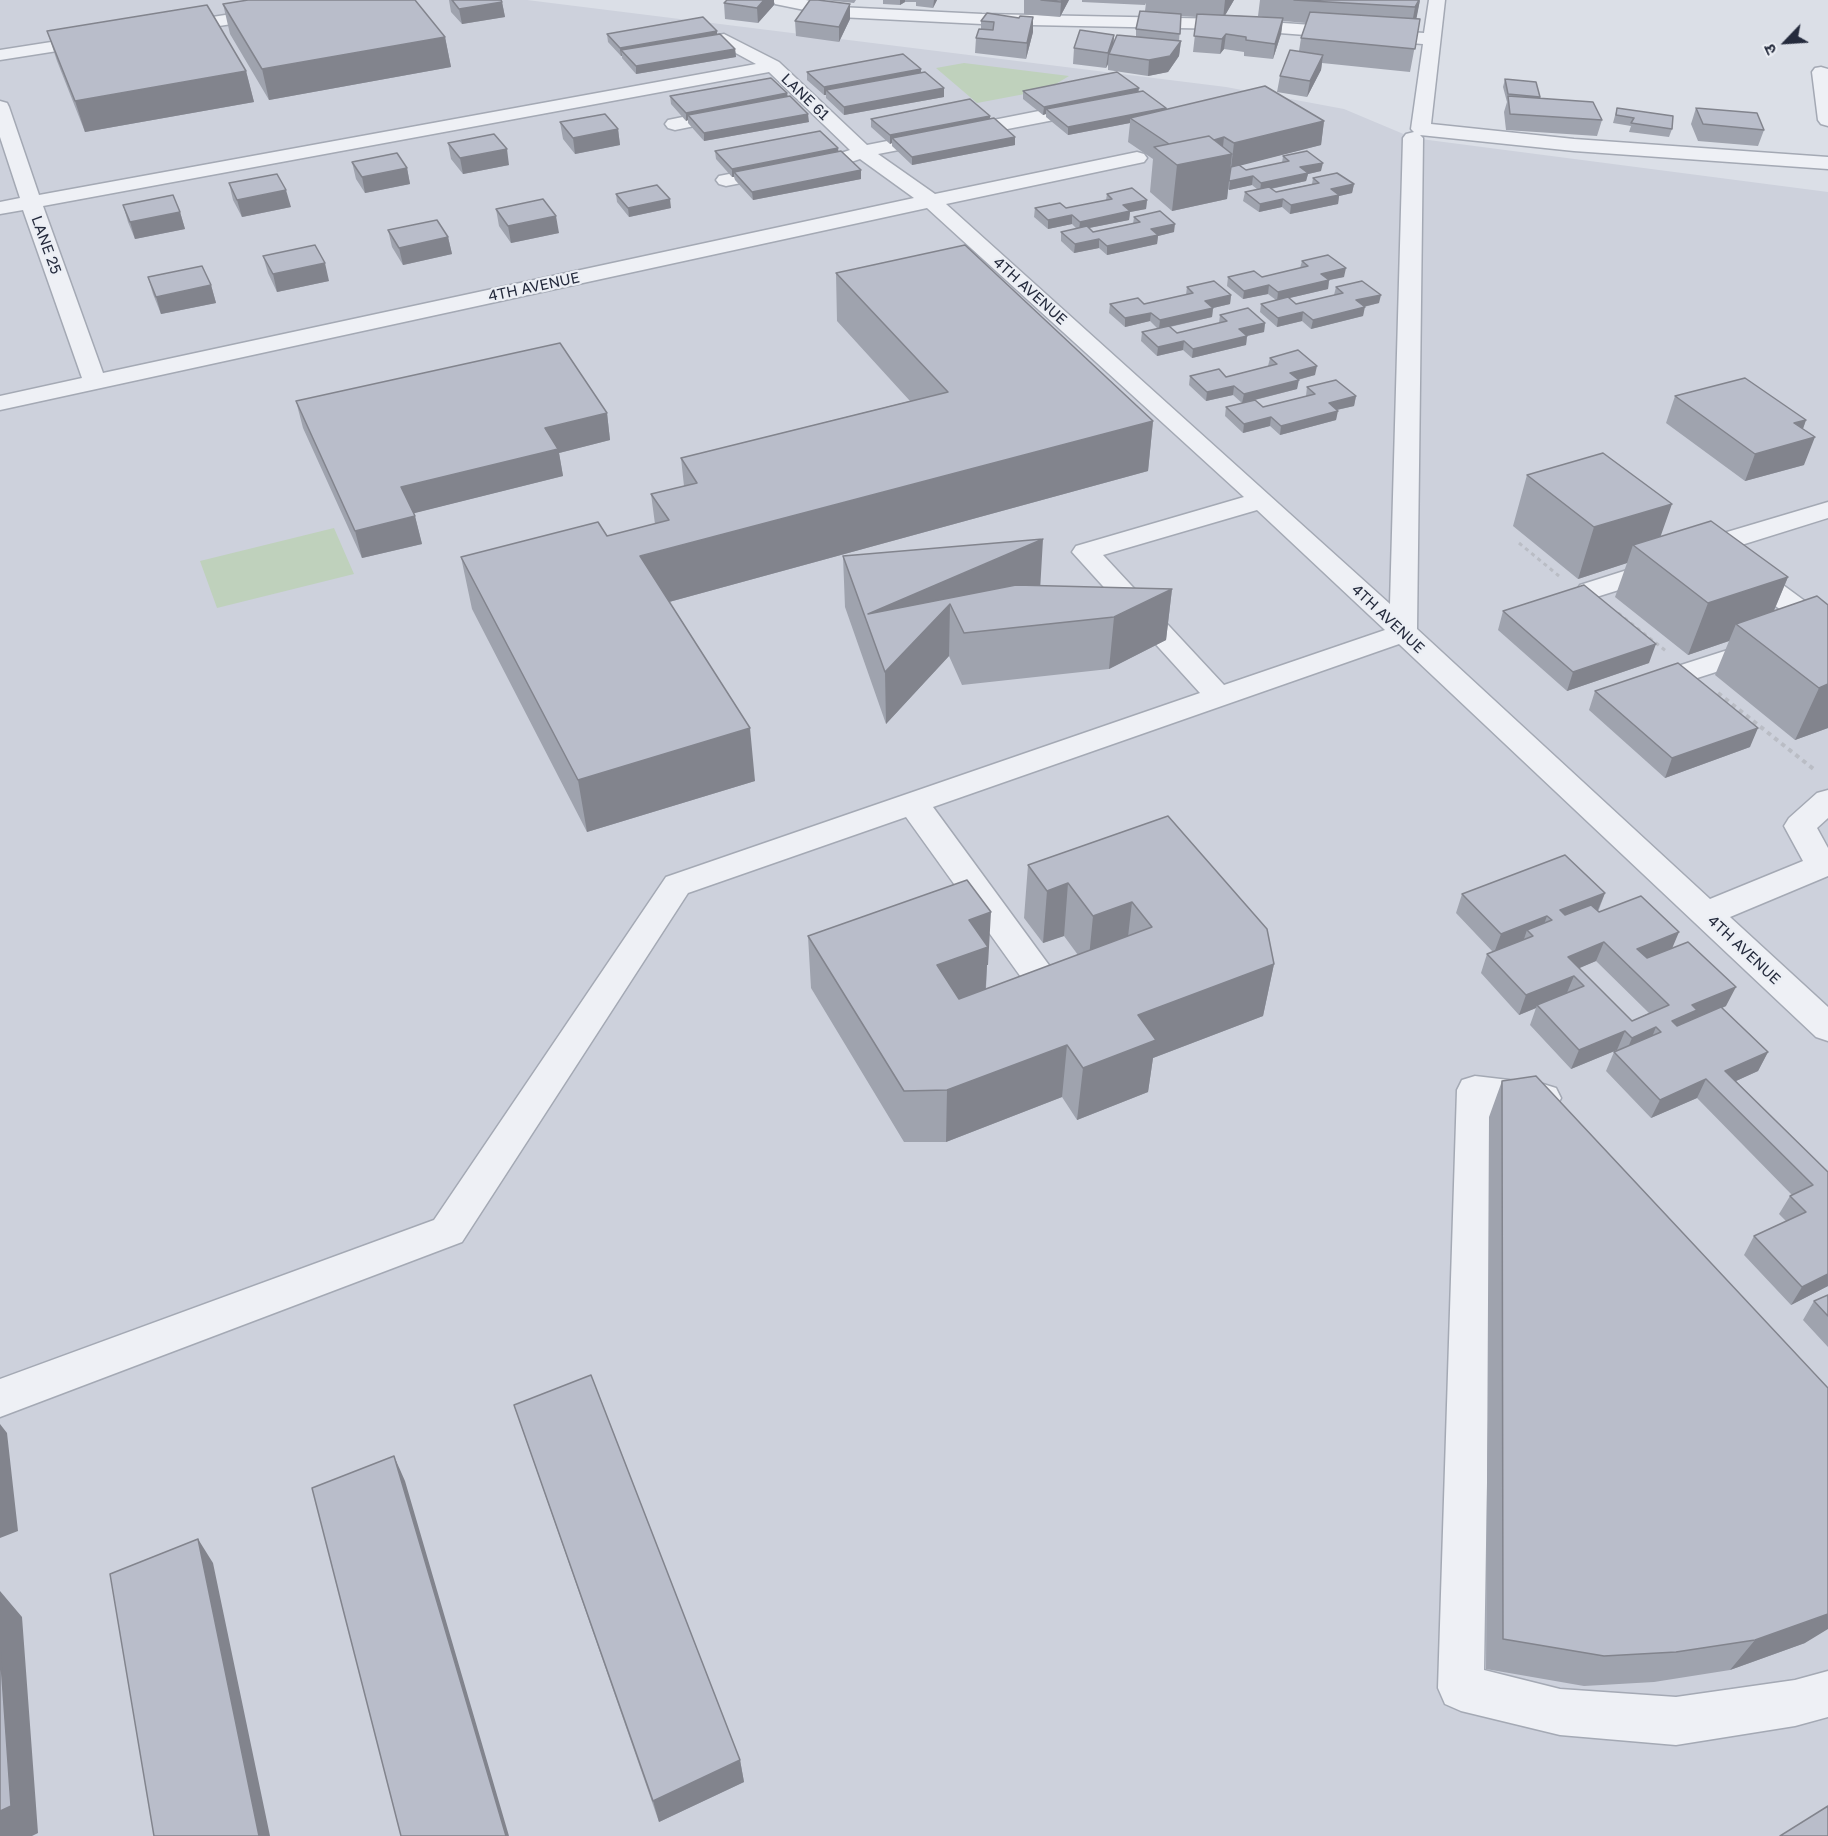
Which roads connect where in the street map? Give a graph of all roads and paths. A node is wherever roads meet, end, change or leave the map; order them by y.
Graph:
1 (354, 0) edge
2 (781, 0) edge
3 (1075, 0) edge
4 (1437, 0) edge
5 (1072, 19) junction
6 (153, 31) edge
7 (118, 37) edge
8 (1433, 39) junction
9 (666, 49) edge
10 (0, 55) edge
11 (773, 66) junction
12 (1821, 72) dead end
13 (829, 96) edge
14 (807, 99) junction
15 (785, 104) edge
16 (0, 107) edge
17 (752, 110) edge
18 (1054, 114) edge
19 (1828, 120) edge
20 (675, 124) dead end
21 (1413, 138) dead end
22 (864, 153) junction
23 (1137, 158) dead end
24 (829, 160) edge
25 (1828, 162) edge
26 (795, 167) edge
27 (726, 180) dead end
28 (931, 201) junction
29 (31, 202) junction
30 (0, 208) edge
31 (95, 383) junction
32 (0, 403) edge
33 (1262, 500) junction
34 (1828, 510) edge
35 (1718, 550) junction
36 (1590, 591) edge
37 (1826, 630) edge
38 (1403, 633) junction
39 (1691, 671) edge
40 (1219, 697) junction
41 (1828, 800) edge
42 (913, 803) junction
43 (1825, 869) edge
44 (1705, 914) junction
45 (1053, 996) edge
46 (1828, 1028) edge
47 (1572, 1125) edge
48 (0, 1398) edge
49 (1828, 1694) edge

1 - 6 street
2 - 5 street
3 - 5 street
4 - 8 street
5 - 8 street
7 - 10 street
8 - 25 street
9 - 11 street
11 - 14 street, LANE 61
11 - 29 street, LANE 61
12 - 19 street
13 - 14 street
14 - 15 street
14 - 22 street, LANE 61
16 - 29 street, LANE 25
17 - 20 street
18 - 22 street
21 - 38 street
22 - 24 street
22 - 28 street, LANE 61
23 - 28 street
26 - 27 street
28 - 31 street, 4TH AVENUE
28 - 33 street, 4TH AVENUE
29 - 30 street, LANE 61
29 - 31 street, LANE 25
31 - 32 street, 4TH AVENUE
33 - 38 street, 4TH AVENUE
33 - 40 street
34 - 35 street
35 - 36 street
35 - 37 street
37 - 39 street
38 - 40 street
38 - 44 street, 4TH AVENUE
40 - 42 street
41 - 43 street
42 - 45 street
42 - 48 street
43 - 44 street
44 - 46 street, 4TH AVENUE
47 - 49 street

